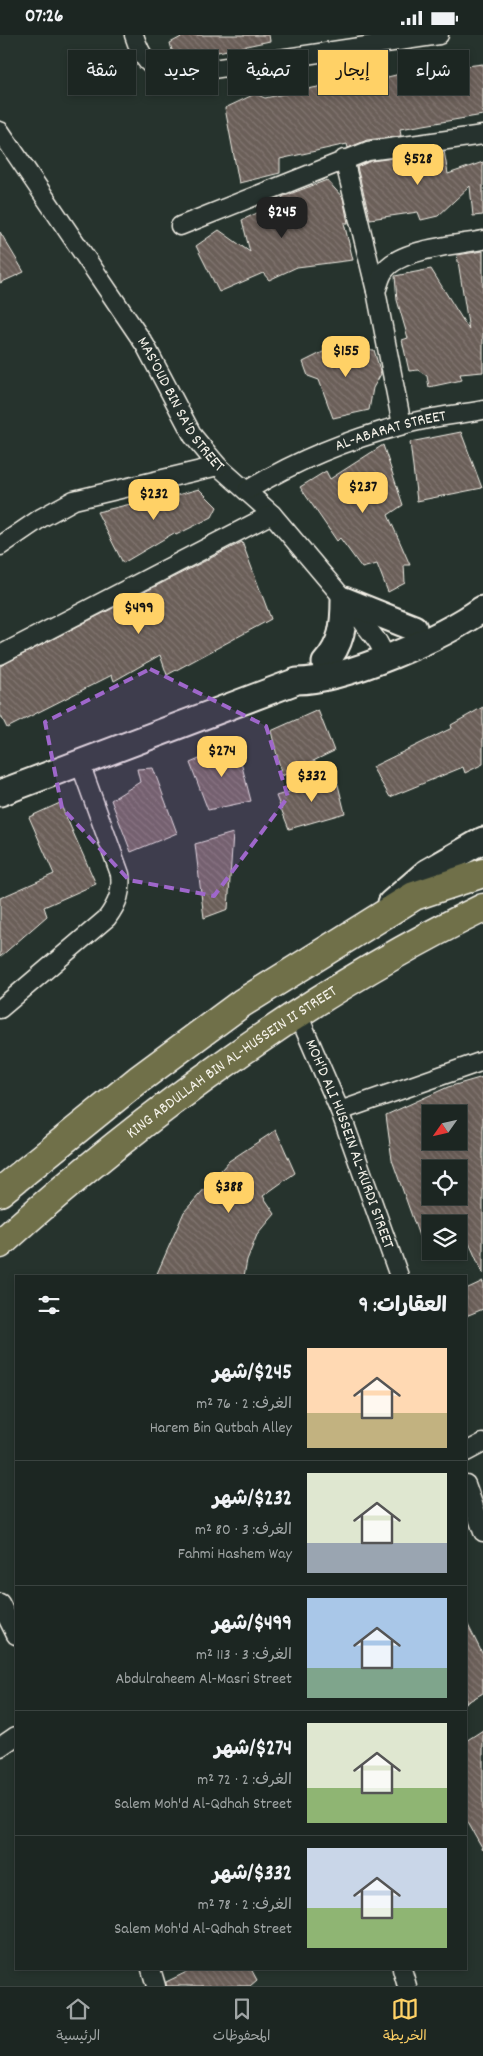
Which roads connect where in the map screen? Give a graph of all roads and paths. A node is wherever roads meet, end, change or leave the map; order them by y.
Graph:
1 (134, 35) edge
2 (439, 35) edge
3 (483, 135) edge
4 (2, 138) edge
5 (344, 159) junction
6 (180, 226) dead end
7 (483, 239) edge
8 (376, 291) junction
9 (483, 410) edge
10 (402, 425) junction
11 (218, 466) junction
12 (248, 490) junction
13 (272, 514) junction
14 (0, 546) edge
15 (344, 600) junction
16 (482, 608) edge
17 (414, 628) junction
18 (382, 649) junction
19 (0, 655) edge
20 (325, 663) junction
21 (297, 681) junction
22 (80, 763) junction
23 (0, 793) edge
24 (483, 840) edge
25 (483, 873) edge
26 (483, 908) edge
27 (483, 919) edge
28 (368, 924) junction
29 (406, 949) junction
30 (0, 1009) edge
31 (298, 1014) junction
32 (483, 1061) edge
33 (340, 1111) junction
34 (0, 1192) edge
35 (0, 1244) edge
36 (399, 1275) edge
37 (483, 1443) edge
38 (467, 1451) edge
39 (467, 1486) edge
40 (483, 1532) edge
41 (0, 1603) edge
42 (15, 1633) edge
43 (15, 1737) edge
44 (0, 1747) edge
45 (151, 1970) edge
46 (402, 1970) edge
47 (156, 1986) edge
48 (407, 1986) edge

1 - 2 street
3 - 5 street
4 - 11 street, MAS'OUD BIN SA'D STREET
5 - 6 street
5 - 8 street
7 - 8 street
8 - 10 street
9 - 10 street, AL-ABARAT STREET
10 - 12 street, AL-ABARAT STREET
11 - 12 street, MAS'OUD BIN SA'D STREET
11 - 14 street
12 - 13 street, MAS'OUD BIN SA'D STREET
13 - 15 street, MAS'OUD BIN SA'D STREET
13 - 19 street
15 - 17 street
15 - 18 street, MAS'OUD BIN SA'D STREET
15 - 20 street
16 - 17 street
16 - 18 street
17 - 18 street
18 - 20 street
18 - 21 street
20 - 21 street
21 - 22 street
22 - 23 street
22 - 30 street
24 - 28 street
25 - 28 highway
26 - 29 highway, KING ABDULLAH BIN AL-HUSSEIN II STREET
27 - 29 street
28 - 34 highway
29 - 31 highway, KING ABDULLAH BIN AL-HUSSEIN II STREET
31 - 33 street, MOH'D ALI HUSSEIN AL-KURDI STREET
31 - 35 highway, KING ABDULLAH BIN AL-HUSSEIN II STREET
32 - 33 street
33 - 36 street, MOH'D ALI HUSSEIN AL-KURDI STREET
37 - 38 street
39 - 40 street
41 - 42 street
43 - 44 street
45 - 47 street
46 - 48 street

